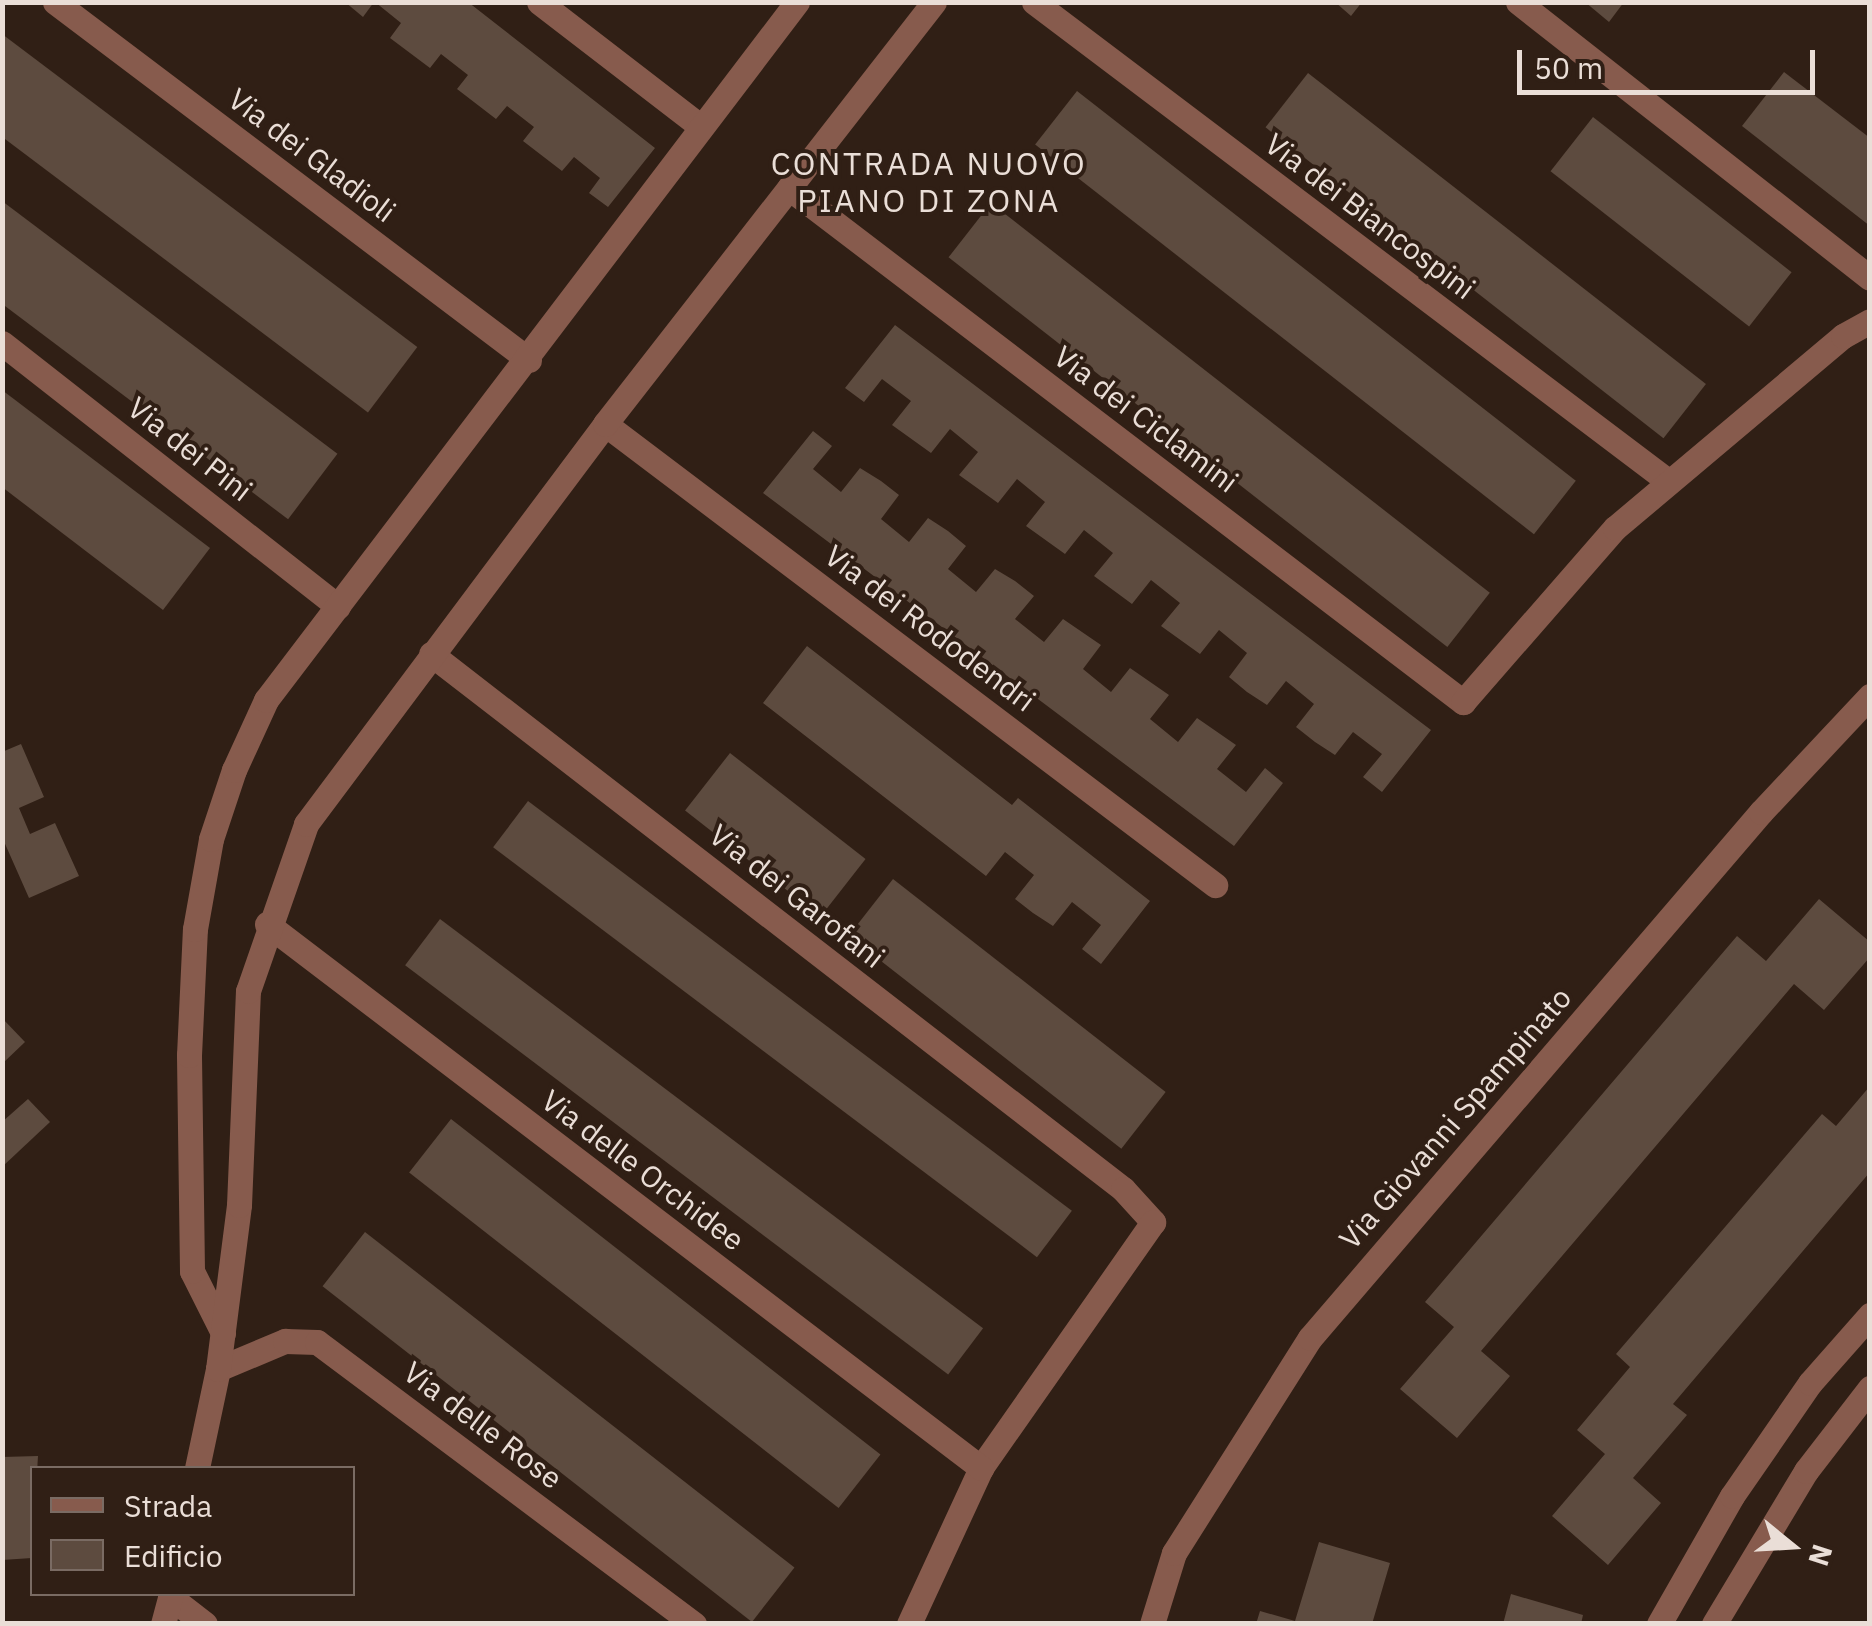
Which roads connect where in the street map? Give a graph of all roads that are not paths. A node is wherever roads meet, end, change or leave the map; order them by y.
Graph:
1 (56, 2) edge
2 (539, 2) edge
3 (797, 2) edge
4 (934, 2) edge
5 (1034, 2) edge
6 (1518, 2) edge
7 (700, 126) junction
8 (789, 188) junction
9 (1870, 278) edge
10 (1870, 321) edge
11 (2, 343) edge
12 (529, 360) junction
13 (605, 424) junction
14 (1668, 480) junction
15 (338, 606) junction
16 (431, 654) junction
17 (1870, 696) edge
18 (1215, 885) dead end
19 (267, 924) junction
20 (1870, 1316) edge
21 (223, 1332) junction
22 (218, 1369) junction
23 (1870, 1388) edge
24 (197, 1466) edge
25 (981, 1468) junction
26 (171, 1596) edge
27 (172, 1596) edge
28 (163, 1624) edge
29 (206, 1624) edge
30 (694, 1624) edge
31 (909, 1624) edge
32 (1152, 1624) edge
33 (1659, 1624) edge
34 (1714, 1624) edge

1 - 12 street, Via dei Gladioli
2 - 7 street
3 - 7 street
4 - 8 street
5 - 14 street, Via dei Biancospini
6 - 9 street
7 - 12 street
8 - 13 street
8 - 14 street, Via dei Ciclamini
10 - 14 street
11 - 15 street, Via dei Pini
12 - 15 street
13 - 16 street
13 - 18 street, Via dei Rododendri
15 - 21 street
16 - 19 street
16 - 25 street, Via dei Garofani
17 - 32 street, Via Giovanni Spampinato
19 - 21 street
19 - 25 street, Via delle Orchidee
20 - 33 street
21 - 22 street
22 - 24 street
22 - 30 street, Via delle Rose
23 - 34 street
25 - 31 street
26 - 28 street
27 - 29 street

